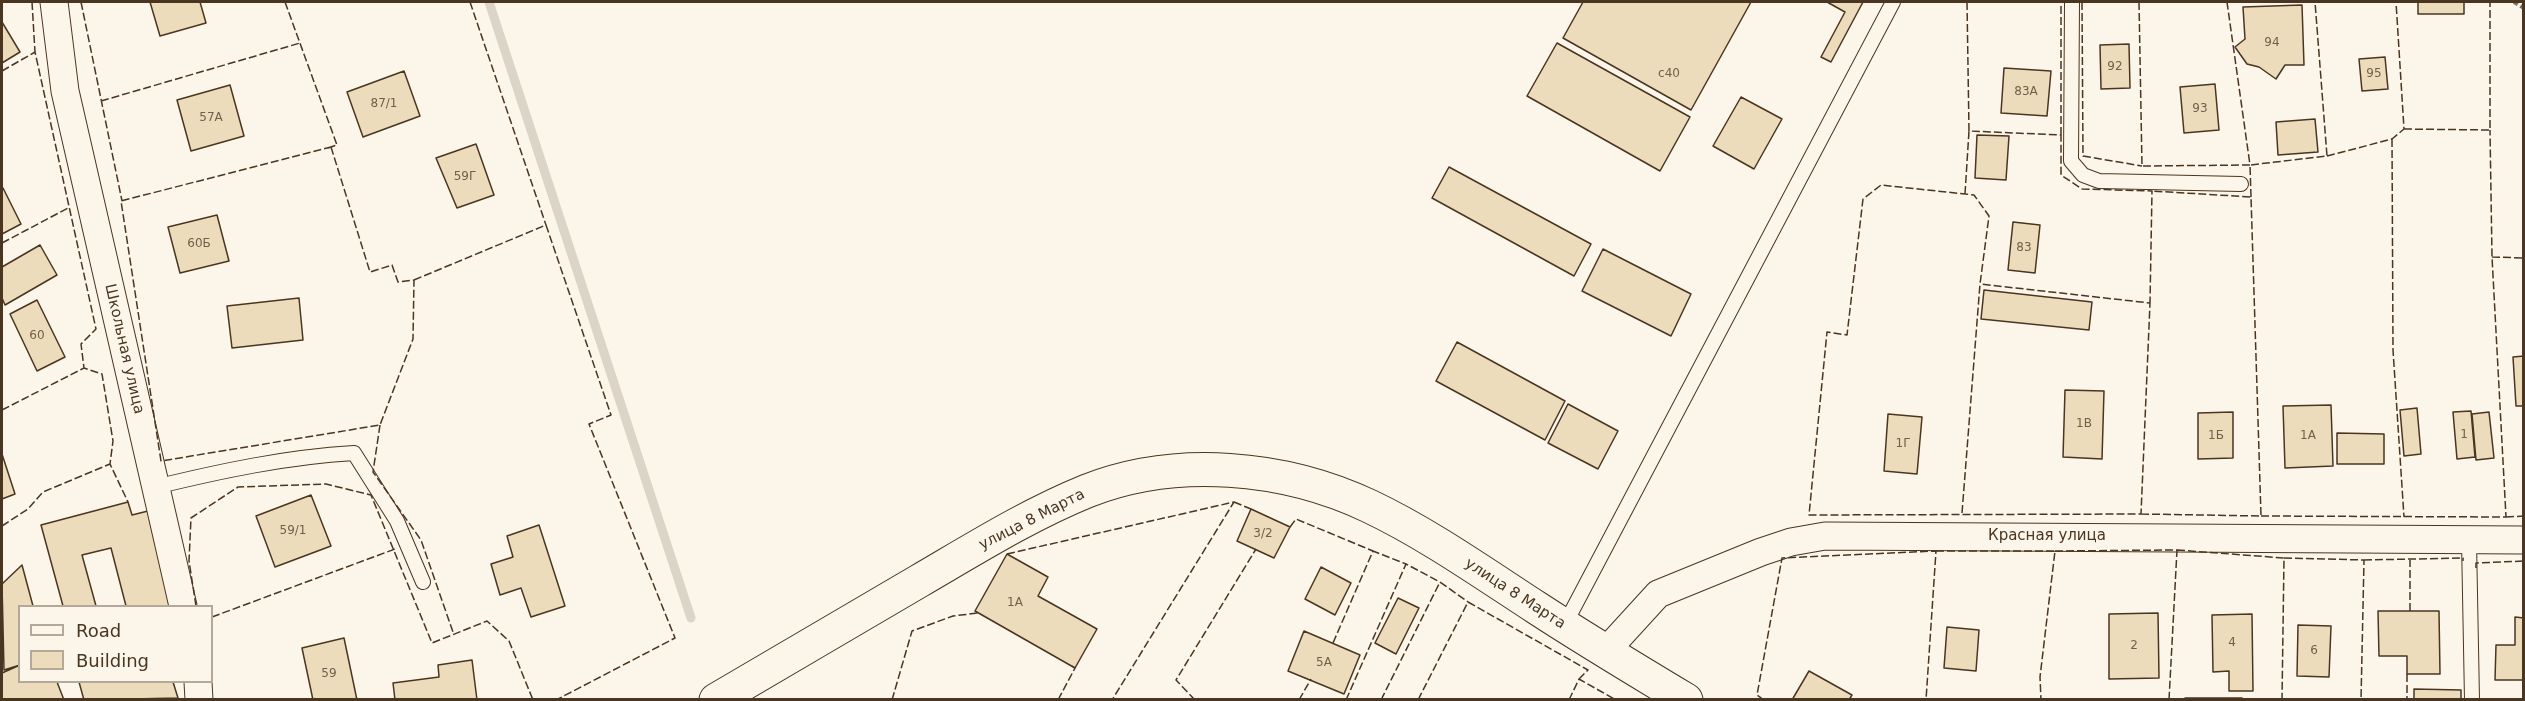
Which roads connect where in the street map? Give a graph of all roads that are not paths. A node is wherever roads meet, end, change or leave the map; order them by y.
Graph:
1 (54, 2) edge
2 (1893, 2) edge
3 (2072, 2) edge
4 (2241, 184) dead end
5 (154, 487) junction
6 (2523, 540) edge
7 (2469, 541) junction
8 (423, 582) dead end
9 (183, 605) edge
10 (1564, 626) junction
11 (1605, 652) junction
12 (198, 683) edge
13 (199, 699) edge
14 (716, 699) edge
15 (1686, 699) edge
16 (2472, 699) edge

1 - 5 street, Школьная улица
2 - 10 lane
3 - 4 lane
5 - 8 lane
5 - 9 street, Школьная улица
6 - 7 street, Красная улица
7 - 11 street, Красная улица
7 - 16 lane
10 - 11 main road, улица 8 Марта
10 - 14 main road, улица 8 Марта
11 - 15 main road, улица 8 Марта
12 - 13 street

